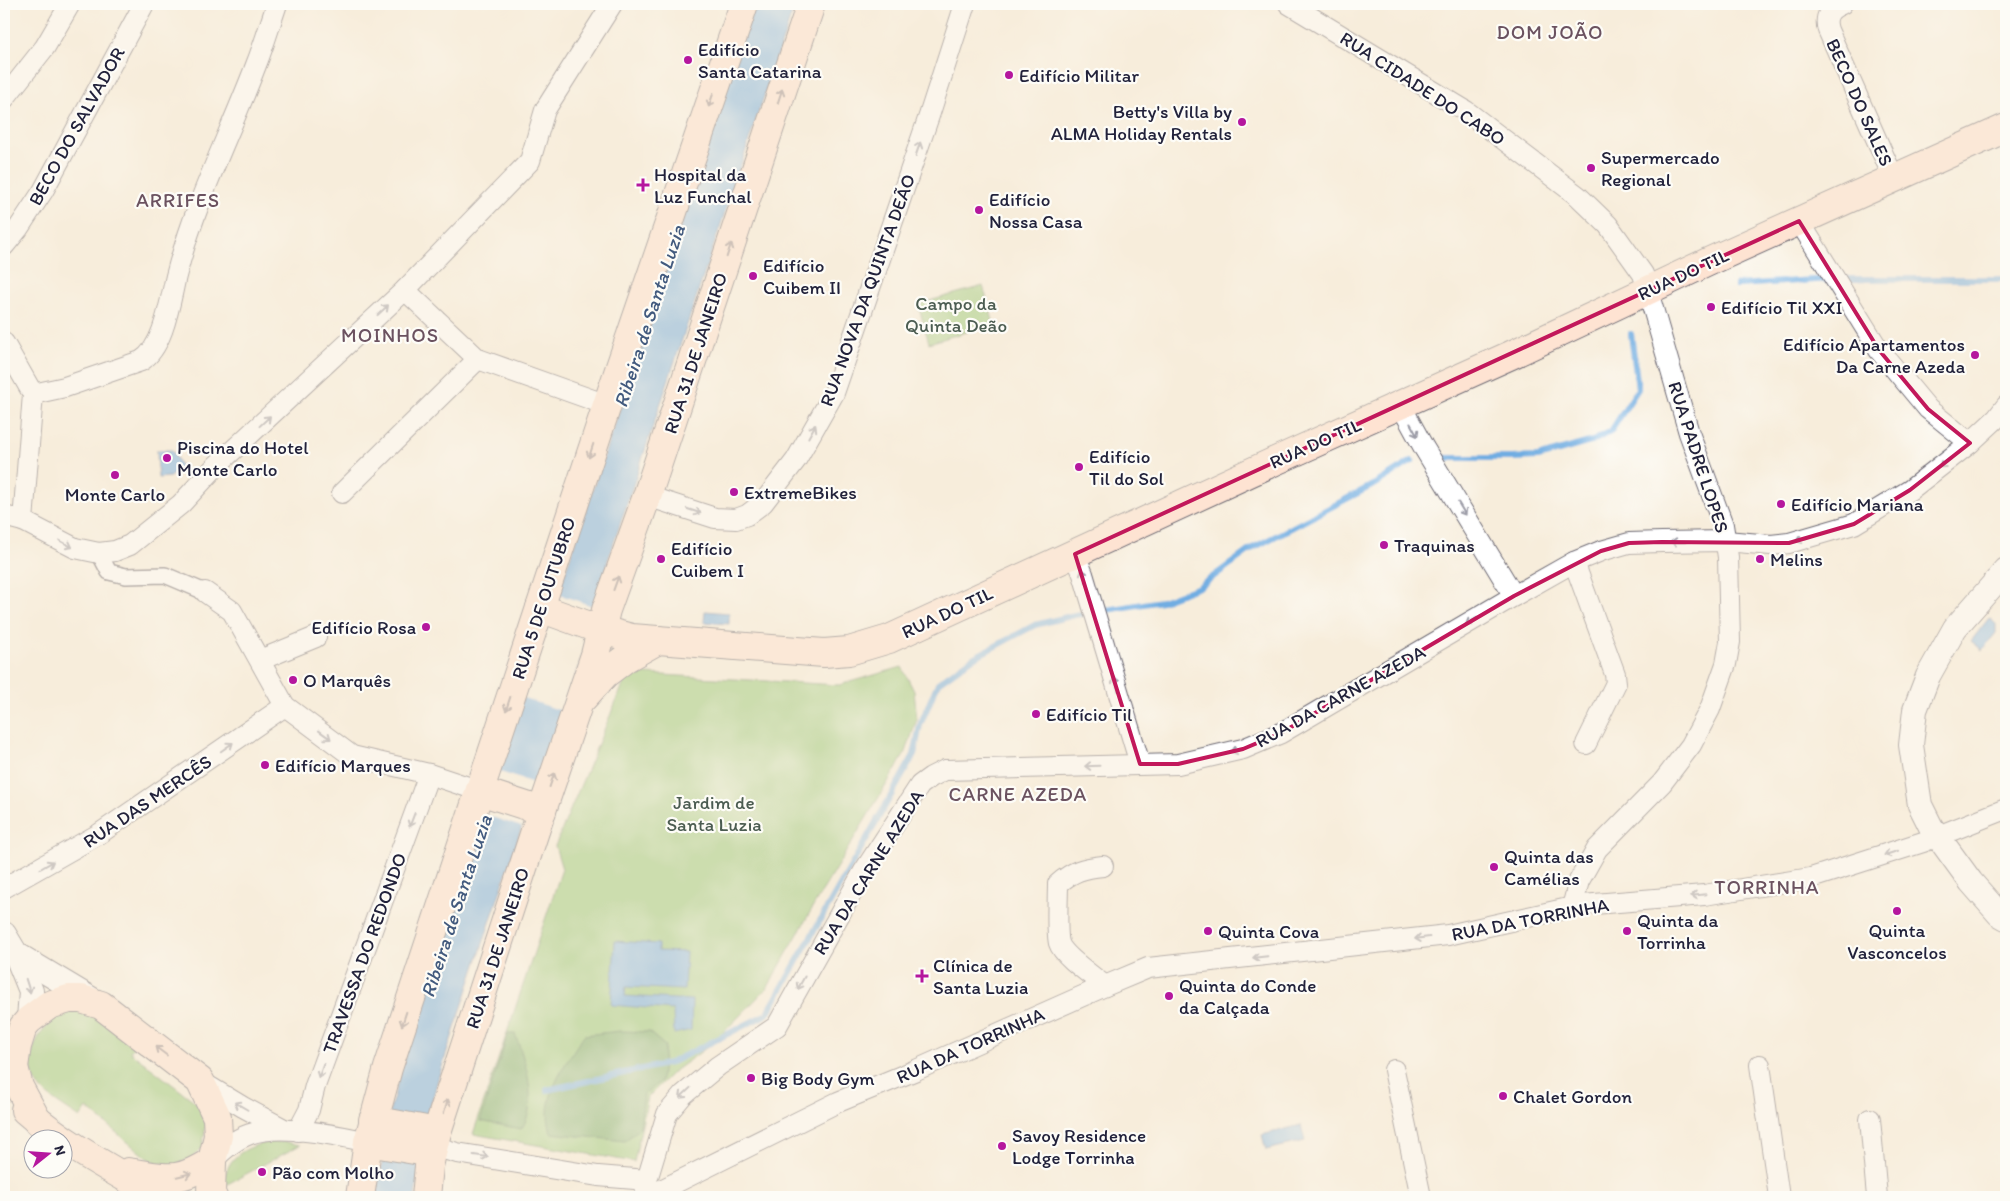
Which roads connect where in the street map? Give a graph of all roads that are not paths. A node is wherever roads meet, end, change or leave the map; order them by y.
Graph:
1 (70, 4) edge
2 (144, 4) edge
3 (277, 4) edge
4 (612, 4) edge
5 (744, 4) edge
6 (811, 4) edge
7 (965, 4) edge
8 (1289, 4) edge
9 (1842, 4) edge
10 (4, 99) edge
11 (2006, 128) edge
12 (1894, 178) junction
13 (1799, 221) junction
14 (4, 246) edge
15 (405, 290) junction
16 (1648, 290) junction
17 (4, 342) edge
18 (478, 359) junction
19 (33, 394) junction
20 (1400, 404) junction
21 (607, 405) junction
22 (2006, 406) edge
23 (1970, 443) junction
24 (342, 492) dead end
25 (647, 496) junction
26 (4, 516) edge
27 (23, 521) junction
28 (1726, 541) junction
29 (99, 553) junction
30 (1075, 554) junction
31 (1574, 562) junction
32 (2006, 570) edge
33 (205, 592) joint
34 (1514, 596) junction
35 (540, 608) junction
36 (601, 630) junction
37 (316, 636) dead end
38 (658, 640) junction
39 (260, 660) junction
40 (579, 702) junction
41 (285, 706) junction
42 (1586, 744) dead end
43 (1140, 764) junction
44 (430, 774) junction
45 (485, 792) junction
46 (535, 809) junction
47 (2006, 810) edge
48 (1937, 837) junction
49 (1103, 866) dead end
50 (4, 888) edge
51 (1572, 907) junction
52 (2006, 918) edge
53 (10, 944) edge
54 (1109, 984) junction
55 (101, 1005) junction
56 (19, 1027) edge
57 (1760, 1065) dead end
58 (1394, 1070) dead end
59 (200, 1081) junction
60 (4, 1090) edge
61 (1870, 1119) dead end
62 (38, 1122) junction
63 (291, 1130) junction
64 (378, 1132) junction
65 (430, 1143) junction
66 (212, 1161) junction
67 (110, 1169) junction
68 (646, 1191) edge
69 (159, 1197) edge
70 (213, 1197) edge
71 (360, 1197) edge
72 (426, 1197) edge
73 (1421, 1197) edge
74 (1779, 1197) edge
75 (1877, 1197) edge

1 - 10 street
2 - 14 street, BECO DO SALVADOR
3 - 19 street
4 - 15 street
5 -> 21 main road, RUA 5 DE OUTUBRO
25 -> 6 main road, RUA 31 DE JANEIRO
25 -> 7 street, RUA NOVA DA QUINTA DEÃO
8 - 16 street, RUA CIDADE DO CABO
9 - 12 street, BECO DO SALES
11 - 12 main road, RUA DO TIL
12 - 13 main road, RUA DO TIL
13 - 16 main road, RUA DO TIL
13 - 23 street
15 - 18 street
29 -> 15 street
16 - 20 main road, RUA DO TIL
16 - 28 street, RUA PADRE LOPES
17 - 19 street
18 - 21 street
18 - 24 street
19 - 27 street
20 - 30 main road, RUA DO TIL
20 -> 34 street
21 -> 35 main road, RUA 5 DE OUTUBRO
22 - 23 street, RUA DA CARNE AZEDA
23 -> 28 street, RUA DA CARNE AZEDA
36 -> 25 main road, RUA 31 DE JANEIRO
26 - 27 street
27 -> 29 street
28 -> 31 street, RUA DA CARNE AZEDA
28 - 51 street, RUA PADRE LOPES
29 - 33 street
30 - 38 main road, RUA DO TIL
43 -> 30 street
31 - 34 street, RUA DA CARNE AZEDA
31 - 42 street
32 - 48 street
33 - 39 street
34 -> 43 street, RUA DA CARNE AZEDA
35 - 36 main road, RUA DO TIL
35 -> 45 main road, RUA 5 DE OUTUBRO
36 - 38 main road, RUA DO TIL
36 - 40 main road, RUA 31 DE JANEIRO
37 - 39 street
38 - 40 main road, RUA 31 DE JANEIRO
39 - 41 street
46 -> 40 main road, RUA 31 DE JANEIRO
41 -> 44 street
50 -> 41 street, RUA DAS MERCÊS
43 -> 68 street, RUA DA CARNE AZEDA
44 - 45 street
44 -> 63 street, TRAVESSA DO REDONDO
45 - 46 main road
45 -> 64 main road, RUA 5 DE OUTUBRO
65 -> 46 main road, RUA 31 DE JANEIRO
47 - 48 street, RUA DA TORRINHA
48 -> 51 street, RUA DA TORRINHA
48 - 52 street
49 - 54 street
51 -> 54 street, RUA DA TORRINHA
53 - 55 street
53 -> 56 street
54 - 68 street, RUA DA TORRINHA
55 - 56 main road
59 -> 55 main road
56 - 62 main road
57 - 74 street
58 - 73 street
63 -> 59 street
59 - 66 main road
60 - 62 main road
61 - 75 street
62 - 67 main road
63 - 64 street
63 - 66 street
64 - 65 main road
64 - 71 main road, RUA 5 DE OUTUBRO
65 -> 68 street
65 - 72 main road, RUA 31 DE JANEIRO
67 -> 66 main road
66 - 70 main road
67 - 69 main road

